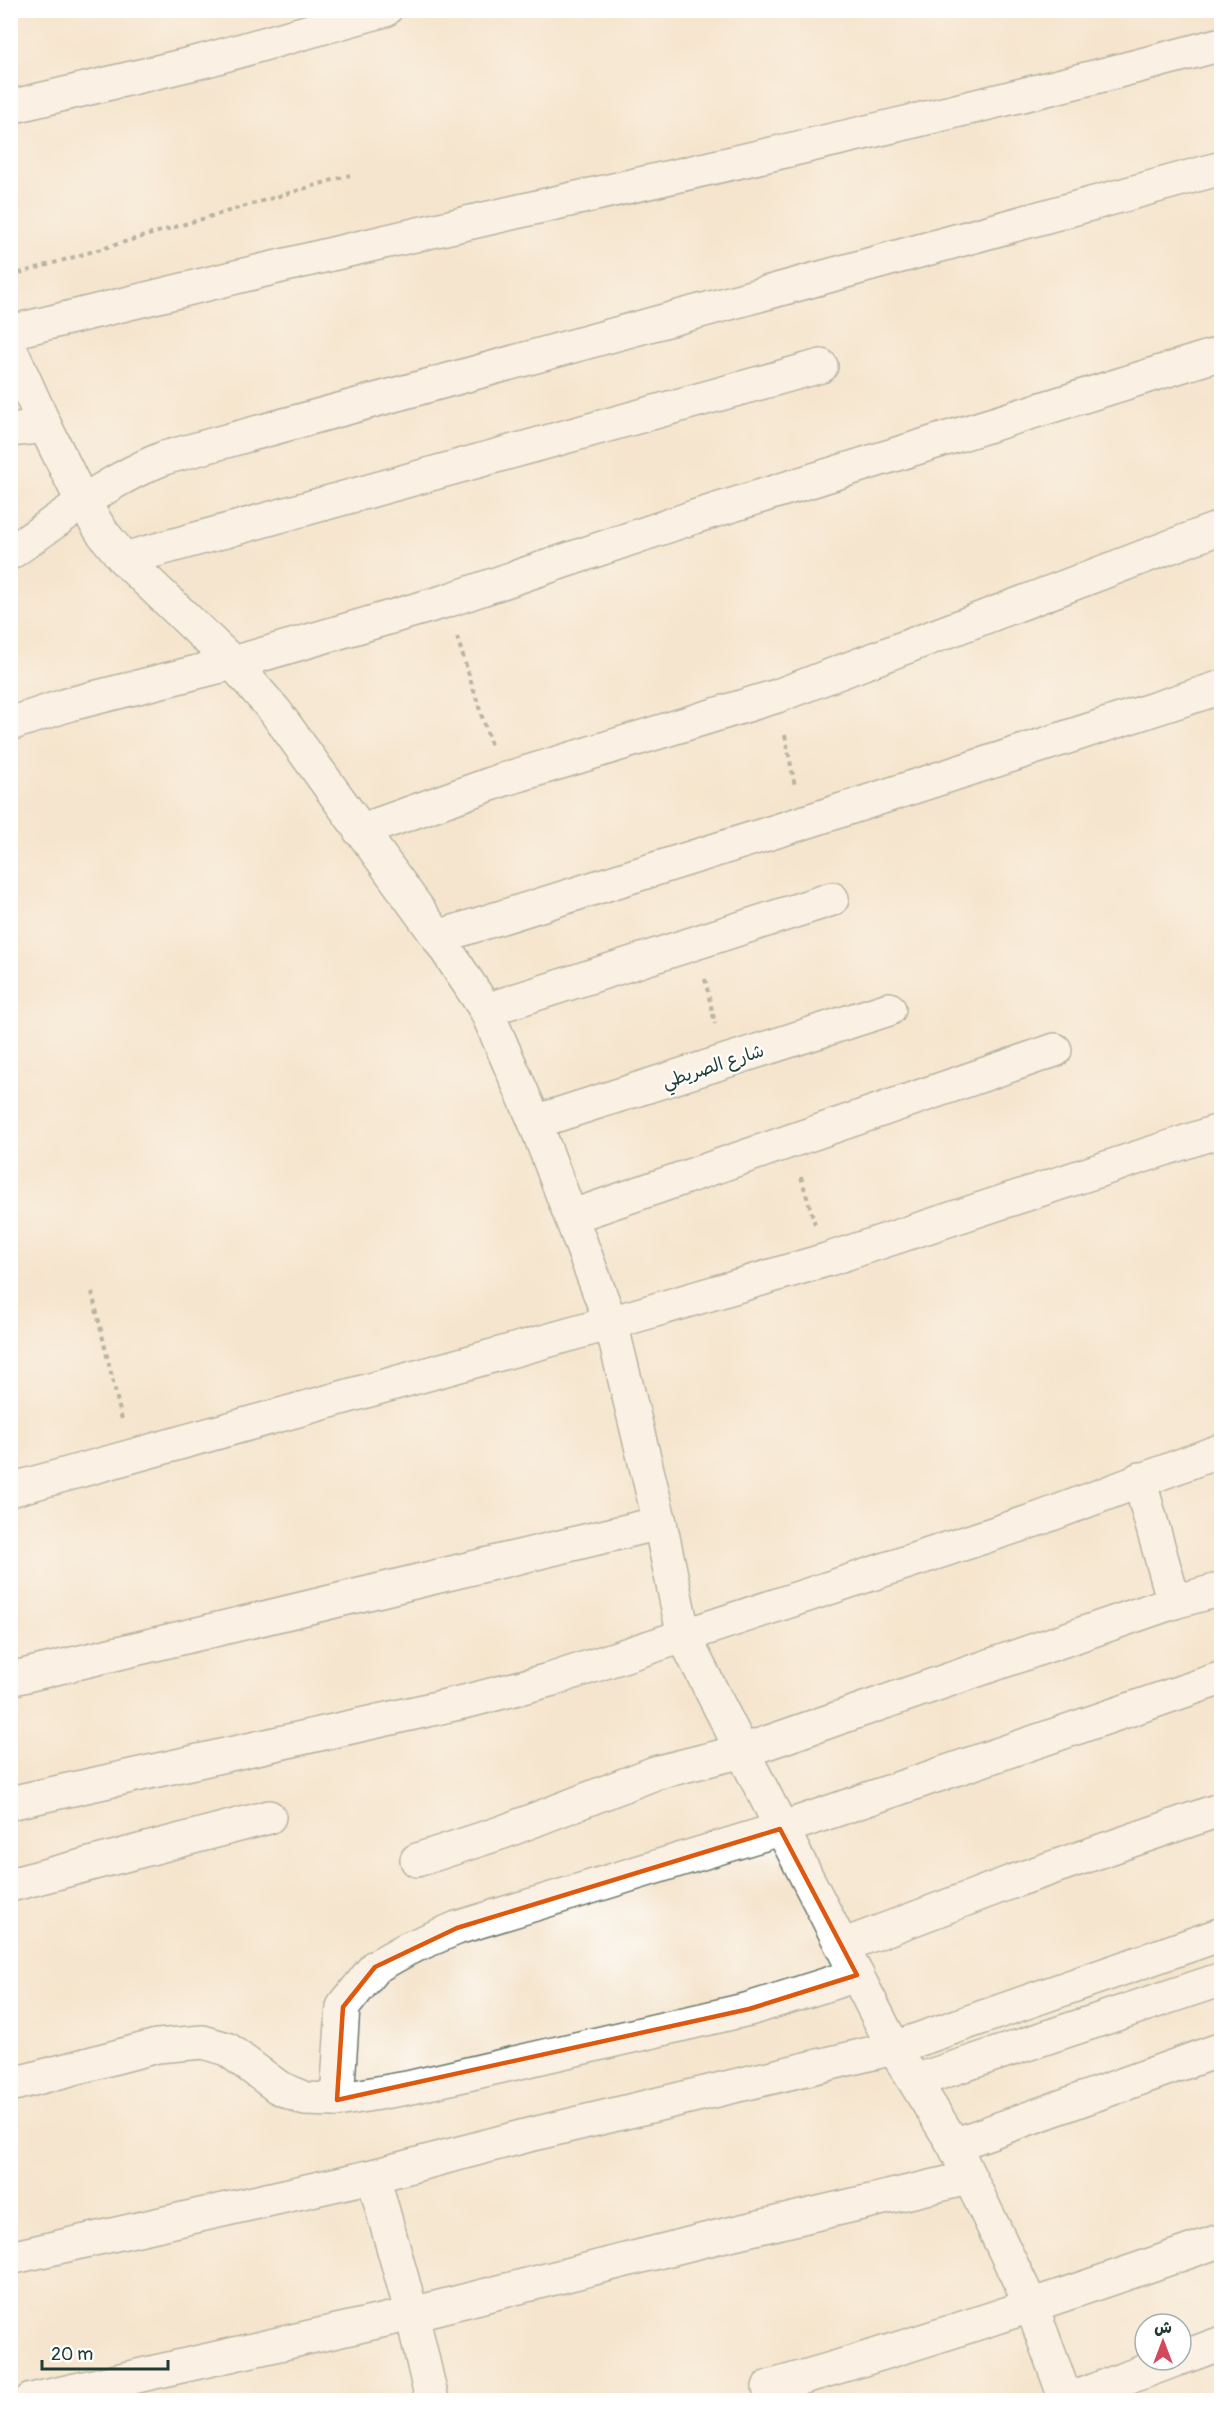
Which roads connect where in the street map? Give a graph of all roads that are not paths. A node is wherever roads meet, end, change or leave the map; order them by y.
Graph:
1 (385, 10) edge
2 (1221, 44) edge
3 (10, 107) edge
4 (1221, 168) edge
5 (10, 332) edge
6 (10, 348) edge
7 (1221, 352) edge
8 (821, 366) dead end
9 (45, 426) junction
10 (10, 430) edge
11 (82, 501) junction
12 (1221, 527) edge
13 (10, 553) edge
14 (124, 559) junction
15 (234, 663) junction
16 (1221, 687) edge
17 (10, 724) edge
18 (360, 831) junction
19 (832, 899) dead end
20 (438, 937) junction
21 (889, 1009) dead end
22 (486, 1010) junction
23 (1055, 1050) dead end
24 (535, 1122) junction
25 (1221, 1130) edge
26 (573, 1216) junction
27 (611, 1323) junction
28 (1221, 1450) edge
29 (1139, 1479) junction
30 (10, 1490) edge
31 (660, 1523) junction
32 (1221, 1588) edge
33 (1174, 1602) junction
34 (684, 1637) junction
35 (1221, 1678) edge
36 (10, 1679) edge
37 (743, 1751) junction
38 (10, 1803) edge
39 (1221, 1809) edge
40 (269, 1817) dead end
41 (780, 1829) junction
42 (417, 1860) dead end
43 (10, 1885) edge
44 (1221, 1934) edge
45 (842, 1946) junction
46 (856, 1975) junction
47 (1221, 1980) edge
48 (894, 2048) junction
49 (1221, 2049) edge
50 (915, 2082) junction
51 (10, 2085) edge
52 (337, 2100) junction
53 (954, 2145) junction
54 (373, 2176) junction
55 (969, 2178) junction
56 (1221, 2240) edge
57 (10, 2258) edge
58 (1032, 2307) junction
59 (412, 2314) junction
60 (1221, 2343) edge
61 (1193, 2354) edge
62 (1143, 2372) edge
63 (769, 2387) dead end
64 (31, 2400) edge
65 (432, 2400) edge
66 (1067, 2400) edge

1 - 3 street
2 - 5 street
4 - 11 street
6 - 9 street
7 - 15 street
8 - 14 street
9 - 10 street
9 - 11 street
11 - 13 street
11 - 14 street
12 - 18 street
14 - 15 street
15 - 17 street
15 - 18 street
16 - 20 street
18 - 20 street
19 - 22 street
20 - 22 street
21 - 24 street, شارع الصريطي
22 - 24 street
23 - 26 street
24 - 26 street
25 - 27 street
26 - 27 street
27 - 30 street
27 - 31 street
28 - 29 street
29 - 33 street
29 - 34 street
31 - 34 street
31 - 36 street
32 - 33 street
33 - 37 street
34 - 37 street
34 - 38 street
35 - 41 street
37 - 41 street
37 - 42 street
39 - 45 street
40 - 43 street
41 - 45 street
41 - 52 street
44 - 48 street
45 - 46 street
46 - 48 street
46 - 52 street
47 - 50 street
48 - 50 street
48 - 54 street
49 - 53 street
50 - 53 street
51 - 52 street
53 - 55 street
54 - 57 street
54 - 59 street
55 - 58 street
55 - 59 street
56 - 58 street
58 - 63 street
58 - 66 street
59 - 64 street
59 - 65 street
60 - 61 street
62 - 66 street

